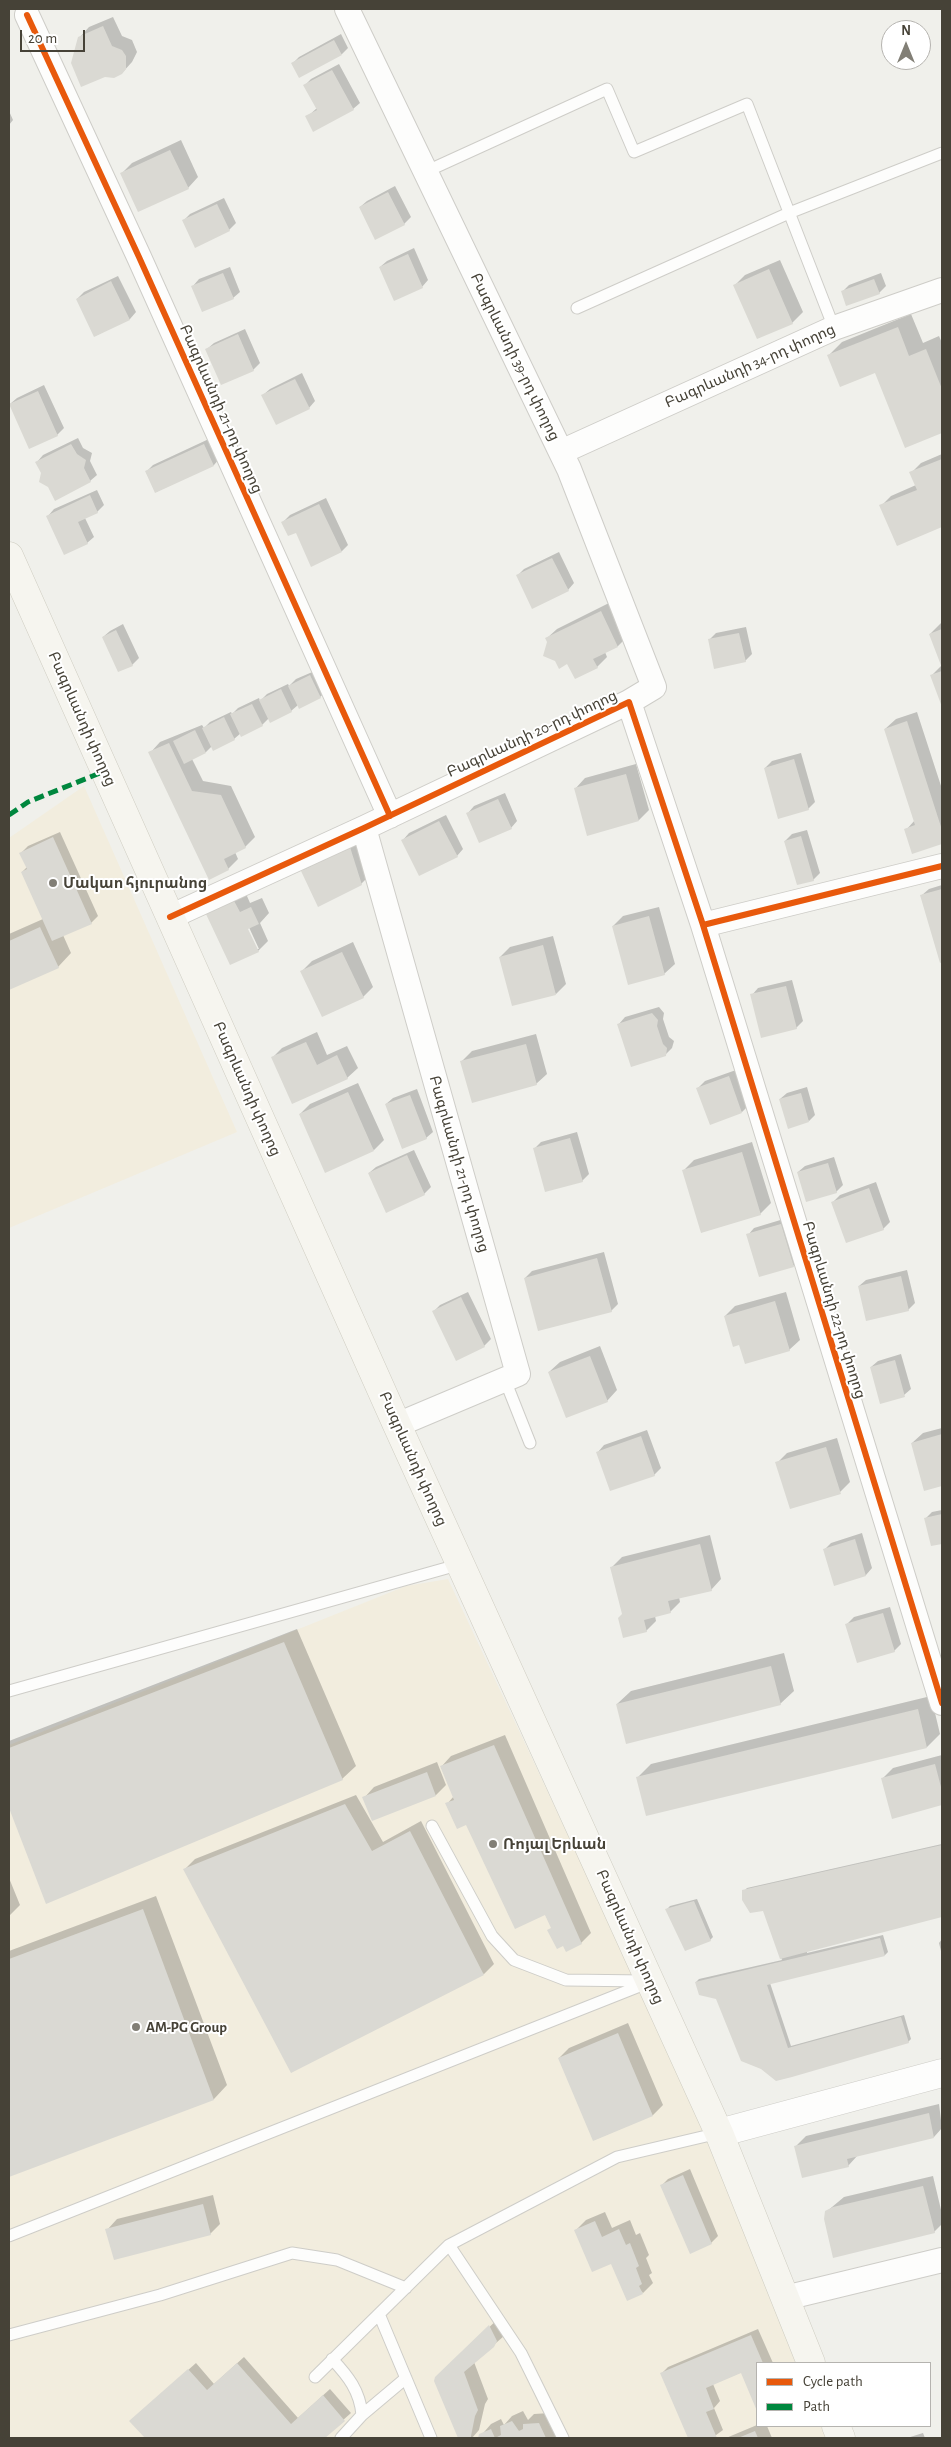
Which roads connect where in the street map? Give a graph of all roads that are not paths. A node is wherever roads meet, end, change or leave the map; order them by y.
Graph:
1 (347, 9) edge
2 (25, 15) edge
3 (942, 153) edge
4 (425, 172) junction
5 (789, 213) junction
6 (942, 290) edge
7 (576, 308) dead end
8 (834, 328) junction
9 (561, 452) junction
10 (9, 556) edge
11 (630, 702) junction
12 (390, 816) junction
13 (364, 828) junction
14 (942, 866) edge
15 (170, 916) junction
16 (703, 925) junction
17 (505, 1380) junction
18 (398, 1425) junction
19 (530, 1443) dead end
20 (460, 1564) junction
21 (9, 1691) edge
22 (942, 1703) edge
23 (432, 1826) dead end
24 (650, 1982) junction
25 (942, 2073) edge
26 (719, 2133) junction
27 (9, 2236) edge
28 (449, 2245) junction
29 (942, 2260) edge
30 (406, 2288) junction
31 (785, 2298) junction
32 (379, 2314) junction
33 (9, 2335) edge
34 (332, 2359) junction
35 (811, 2362) edge
36 (314, 2377) dead end
37 (406, 2378) junction
38 (362, 2415) junction
39 (341, 2438) edge
40 (432, 2438) edge
41 (563, 2438) edge

1 - 4 street, Բագրևանդի 39-րդ փողոց
2 - 12 street, Բագրևանդի 21-րդ փողոց
3 - 5 lane
4 - 5 lane
4 - 9 street, Բագրևանդի 39-րդ փողոց
5 - 7 lane
5 - 8 lane
6 - 8 street, Բագրևանդի 34-րդ փողոց
8 - 9 street, Բագրևանդի 34-րդ փողոց
9 - 11 street, Բագրևանդի 39-րդ փողոց
10 - 15 main road, Բագրևանդի փողոց
11 - 12 street, Բագրևանդի 20-րդ փողոց
11 - 16 street, Բագրևանդի 20-րդ փողոց
12 - 13 street, Բագրևանդի 20-րդ փողոց
13 - 15 street, Բագրևանդի 20-րդ փողոց
13 - 17 street, Բագրևանդի 21-րդ փողոց
14 - 16 street
15 - 18 main road, Բագրևանդի փողոց
16 - 22 street, Բագրևանդի 22-րդ փողոց
17 - 18 street
17 - 19 lane
18 - 20 main road, Բագրևանդի փողոց
20 - 21 lane
20 - 24 main road, Բագրևանդի փողոց
23 - 24 lane
24 - 26 main road, Բագրևանդի փողոց
24 - 27 lane
25 - 26 street
26 - 28 lane
26 - 31 main road, Բագրևանդի փողոց
28 - 30 lane
28 - 41 lane
29 - 31 street
30 - 32 lane
30 - 33 lane
31 - 35 main road, Բագրևանդի փողոց
32 - 34 lane
32 - 37 lane
34 - 36 lane
34 - 38 lane
37 - 38 lane
37 - 40 lane
38 - 39 lane

